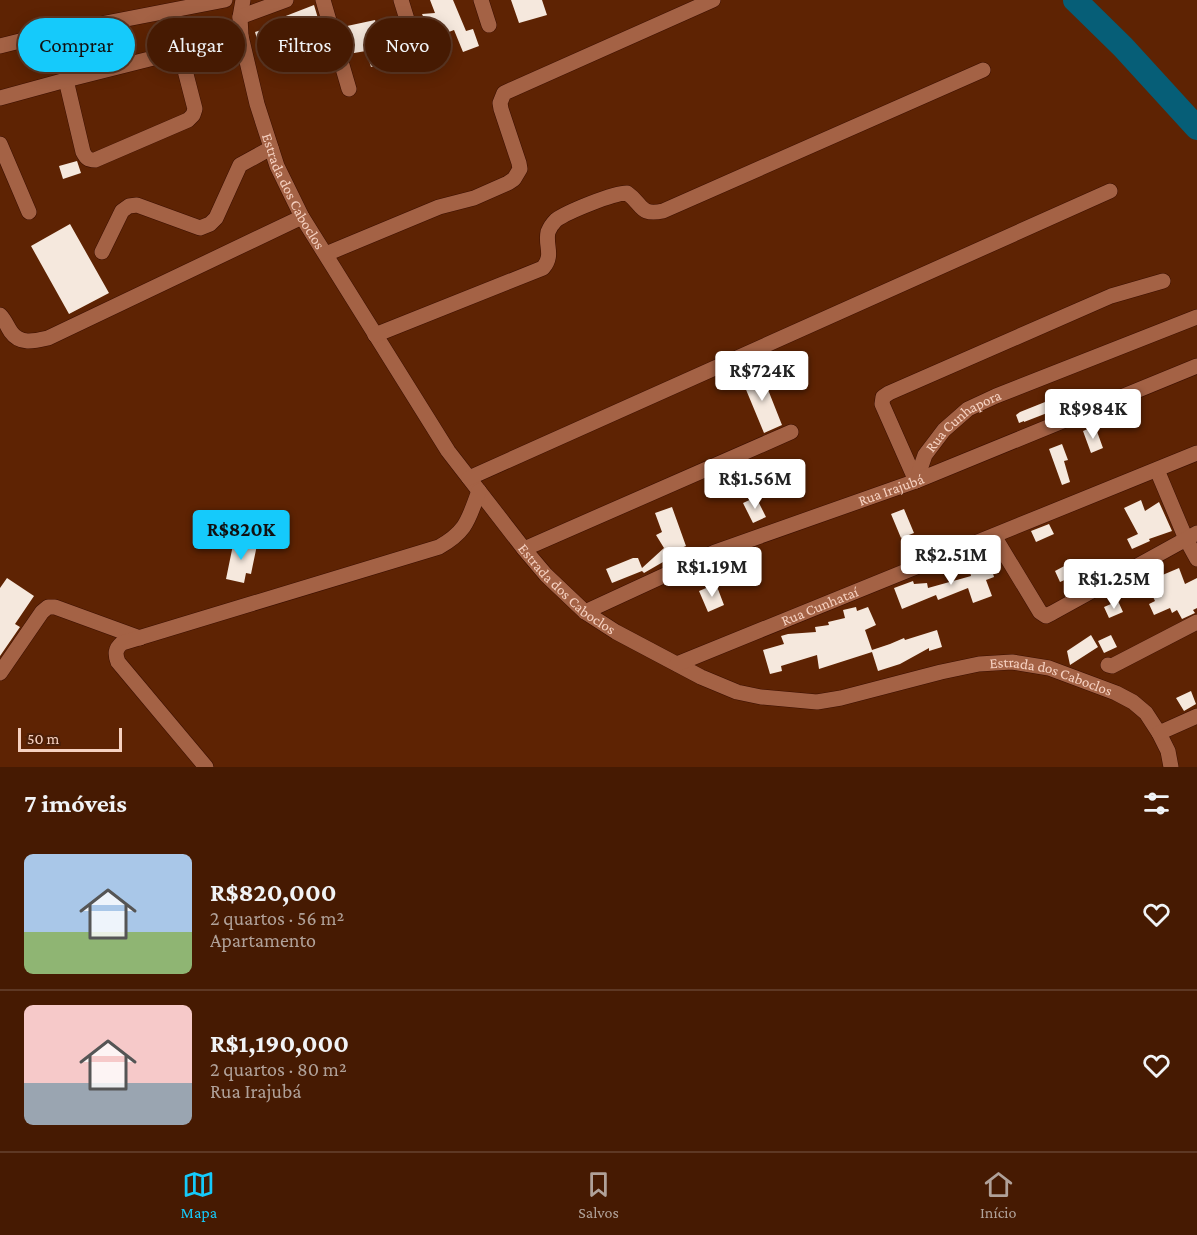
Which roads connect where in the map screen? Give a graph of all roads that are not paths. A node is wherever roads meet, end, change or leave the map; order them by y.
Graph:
1 (225, 0) edge
2 (243, 0) edge
3 (286, 0) edge
4 (322, 0) edge
5 (401, 0) edge
6 (481, 0) edge
7 (712, 0) edge
8 (240, 17) joint
9 (407, 18) edge
10 (489, 25) dead end
11 (0, 46) edge
12 (245, 53) edge
13 (147, 59) edge
14 (983, 70) dead end
15 (185, 72) edge
16 (66, 80) junction
17 (350, 89) dead end
18 (0, 99) edge
19 (0, 144) edge
20 (271, 148) junction
21 (1110, 191) dead end
22 (29, 212) dead end
23 (302, 217) junction
24 (102, 252) dead end
25 (326, 254) junction
26 (1162, 281) dead end
27 (0, 315) edge
28 (1197, 317) edge
29 (375, 335) junction
30 (1197, 366) edge
31 (791, 432) dead end
32 (1197, 453) edge
33 (1157, 470) junction
34 (469, 478) junction
35 (916, 481) junction
36 (479, 491) junction
37 (994, 536) junction
38 (1192, 536) edge
39 (524, 549) junction
40 (1197, 559) edge
41 (585, 612) junction
42 (1197, 622) edge
43 (140, 638) junction
44 (677, 664) junction
45 (1108, 665) dead end
46 (0, 673) edge
47 (1197, 717) edge
48 (1159, 733) junction
49 (206, 767) edge
50 (1171, 767) edge

1 - 11 street
2 - 8 street, Estrada dos Caboclos
3 - 8 street
4 - 17 street
5 - 9 street
6 - 10 street
7 - 25 street
12 - 20 street, Estrada dos Caboclos
13 - 16 street
14 - 29 street
15 - 16 street
16 - 18 street
19 - 22 street
20 - 23 street, Estrada dos Caboclos
20 - 24 street
21 - 34 street
23 - 25 street, Estrada dos Caboclos
23 - 27 street
25 - 29 street, Estrada dos Caboclos
26 - 35 street
28 - 35 street, Rua Cunhapora
29 - 34 street, Estrada dos Caboclos
30 - 35 street, Rua Irajubá
31 - 39 street
32 - 33 street, Rua Cunhataí
33 - 37 street, Rua Cunhataí
33 - 38 street
34 - 36 street, Estrada dos Caboclos
35 - 41 street, Rua Irajubá
36 - 39 street, Estrada dos Caboclos
36 - 43 street
37 - 38 street
37 - 44 street, Rua Cunhataí
38 - 40 street
39 - 41 street, Estrada dos Caboclos
41 - 44 street, Estrada dos Caboclos
42 - 45 street
43 - 46 street
43 - 49 street
44 - 48 street, Estrada dos Caboclos
47 - 48 street
48 - 50 street, Estrada dos Caboclos

